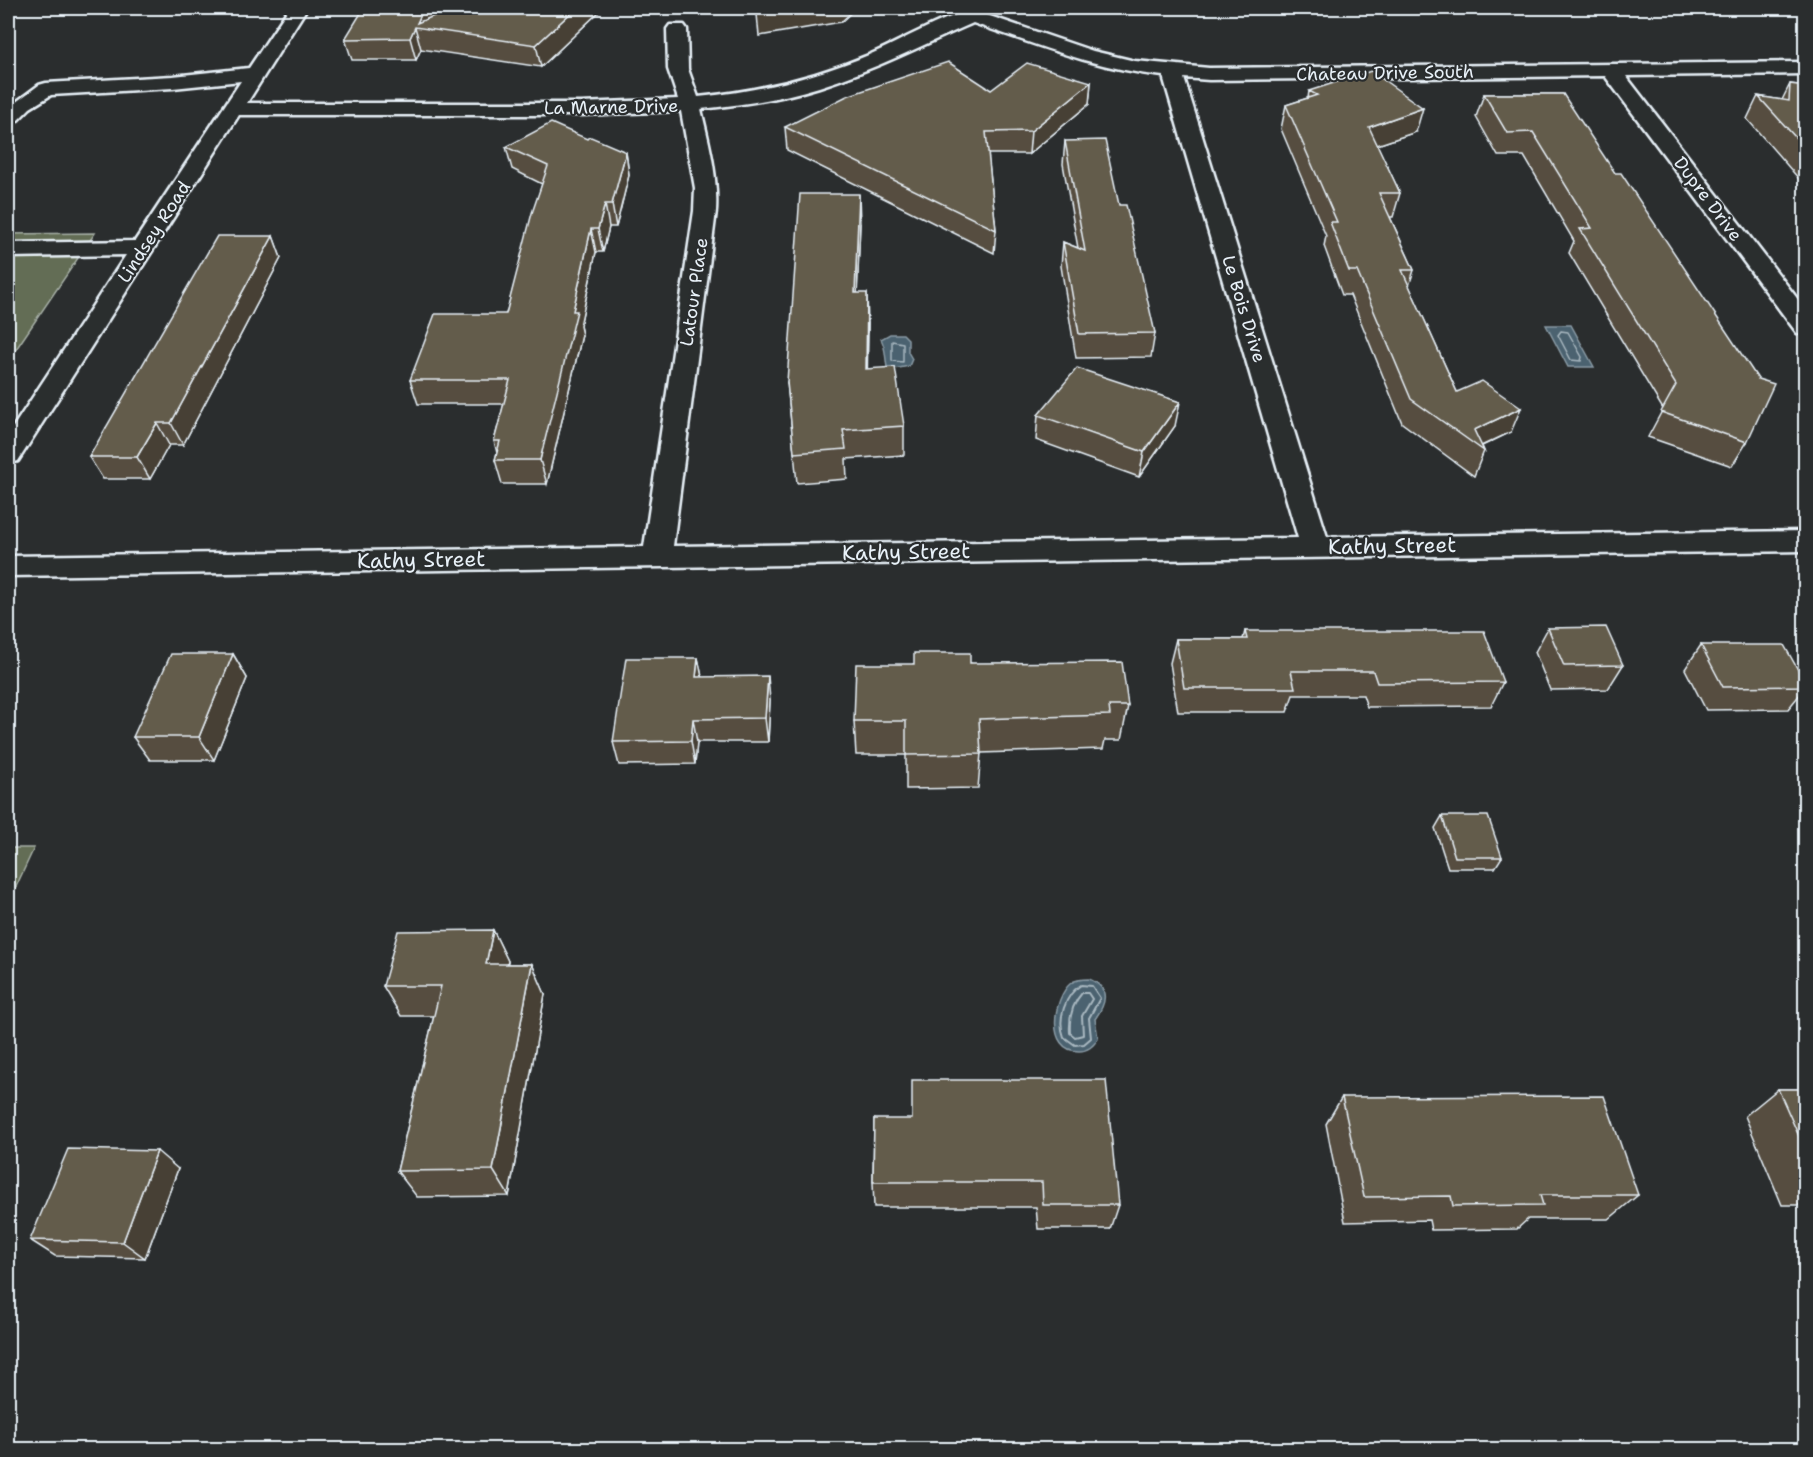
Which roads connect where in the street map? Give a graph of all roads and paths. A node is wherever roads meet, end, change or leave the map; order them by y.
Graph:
1 (298, 8) edge
2 (972, 12) edge
3 (677, 29) dead end
4 (1806, 68) edge
5 (1611, 70) junction
6 (1172, 71) junction
7 (257, 73) junction
8 (690, 105) junction
9 (235, 109) junction
10 (8, 119) edge
11 (143, 249) junction
12 (8, 250) edge
13 (1806, 328) edge
14 (21, 416) edge
15 (8, 455) edge
16 (1806, 541) edge
17 (1315, 546) junction
18 (657, 557) junction
19 (8, 566) edge

1 - 7 street, Lindsey Road
2 - 6 street, Chateau Drive South
2 - 8 street, La Marne Drive
3 - 8 street, Latour Place
4 - 5 street, Chateau Drive South
5 - 6 street, Chateau Drive South
5 - 13 street, Dupre Drive
6 - 17 street, Le Bois Drive
7 - 9 street, Lindsey Road
7 - 10 street
8 - 9 street, La Marne Drive
8 - 18 street, Latour Place
9 - 11 street, Lindsey Road
11 - 12 street
11 - 14 street, Lindsey Road
14 - 15 street, Lindsey Road
16 - 17 street, Kathy Street
17 - 18 street, Kathy Street
18 - 19 street, Kathy Street

